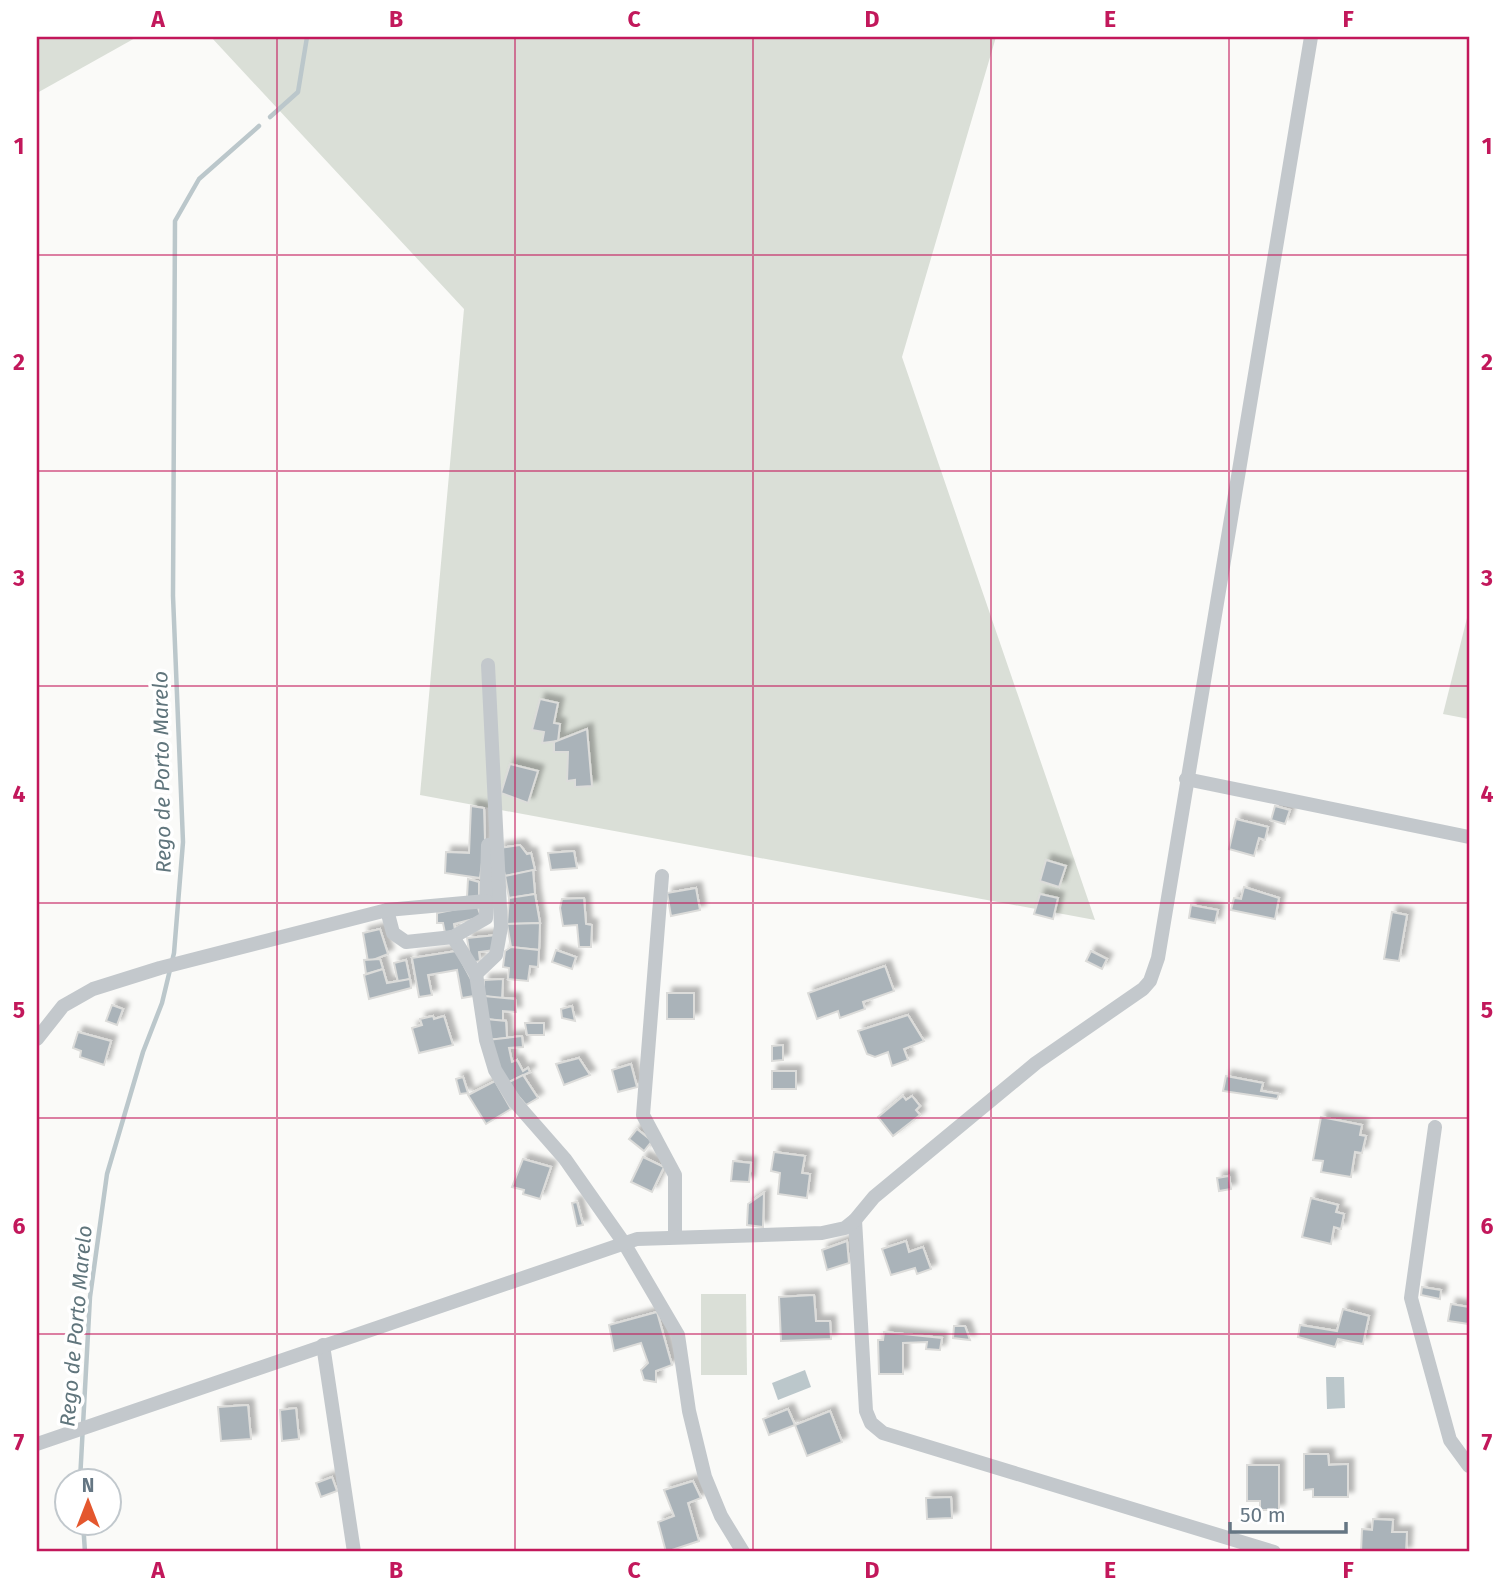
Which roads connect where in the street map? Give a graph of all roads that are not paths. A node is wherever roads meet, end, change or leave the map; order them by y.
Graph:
1 (1311, 37) edge
2 (488, 665) dead end
3 (1186, 779) junction
4 (493, 803) junction
5 (1469, 837) edge
6 (662, 876) dead end
7 (486, 901) junction
8 (387, 910) junction
9 (453, 937) junction
10 (476, 974) junction
11 (37, 1039) edge
12 (1435, 1127) dead end
13 (855, 1220) junction
14 (675, 1237) junction
15 (624, 1243) junction
16 (323, 1345) junction
17 (37, 1444) edge
18 (1469, 1466) edge
19 (354, 1552) edge
20 (743, 1552) edge
21 (1273, 1552) edge

1 - 3 street
2 - 4 street
3 - 5 street
3 - 13 street
4 - 7 street
4 - 10 street
6 - 14 street
7 - 8 street
7 - 9 street
8 - 9 street
8 - 11 street
9 - 10 street
10 - 15 street
12 - 18 street
13 - 14 street
13 - 21 street
14 - 15 street
15 - 16 street
15 - 20 street
16 - 17 street
16 - 19 street

